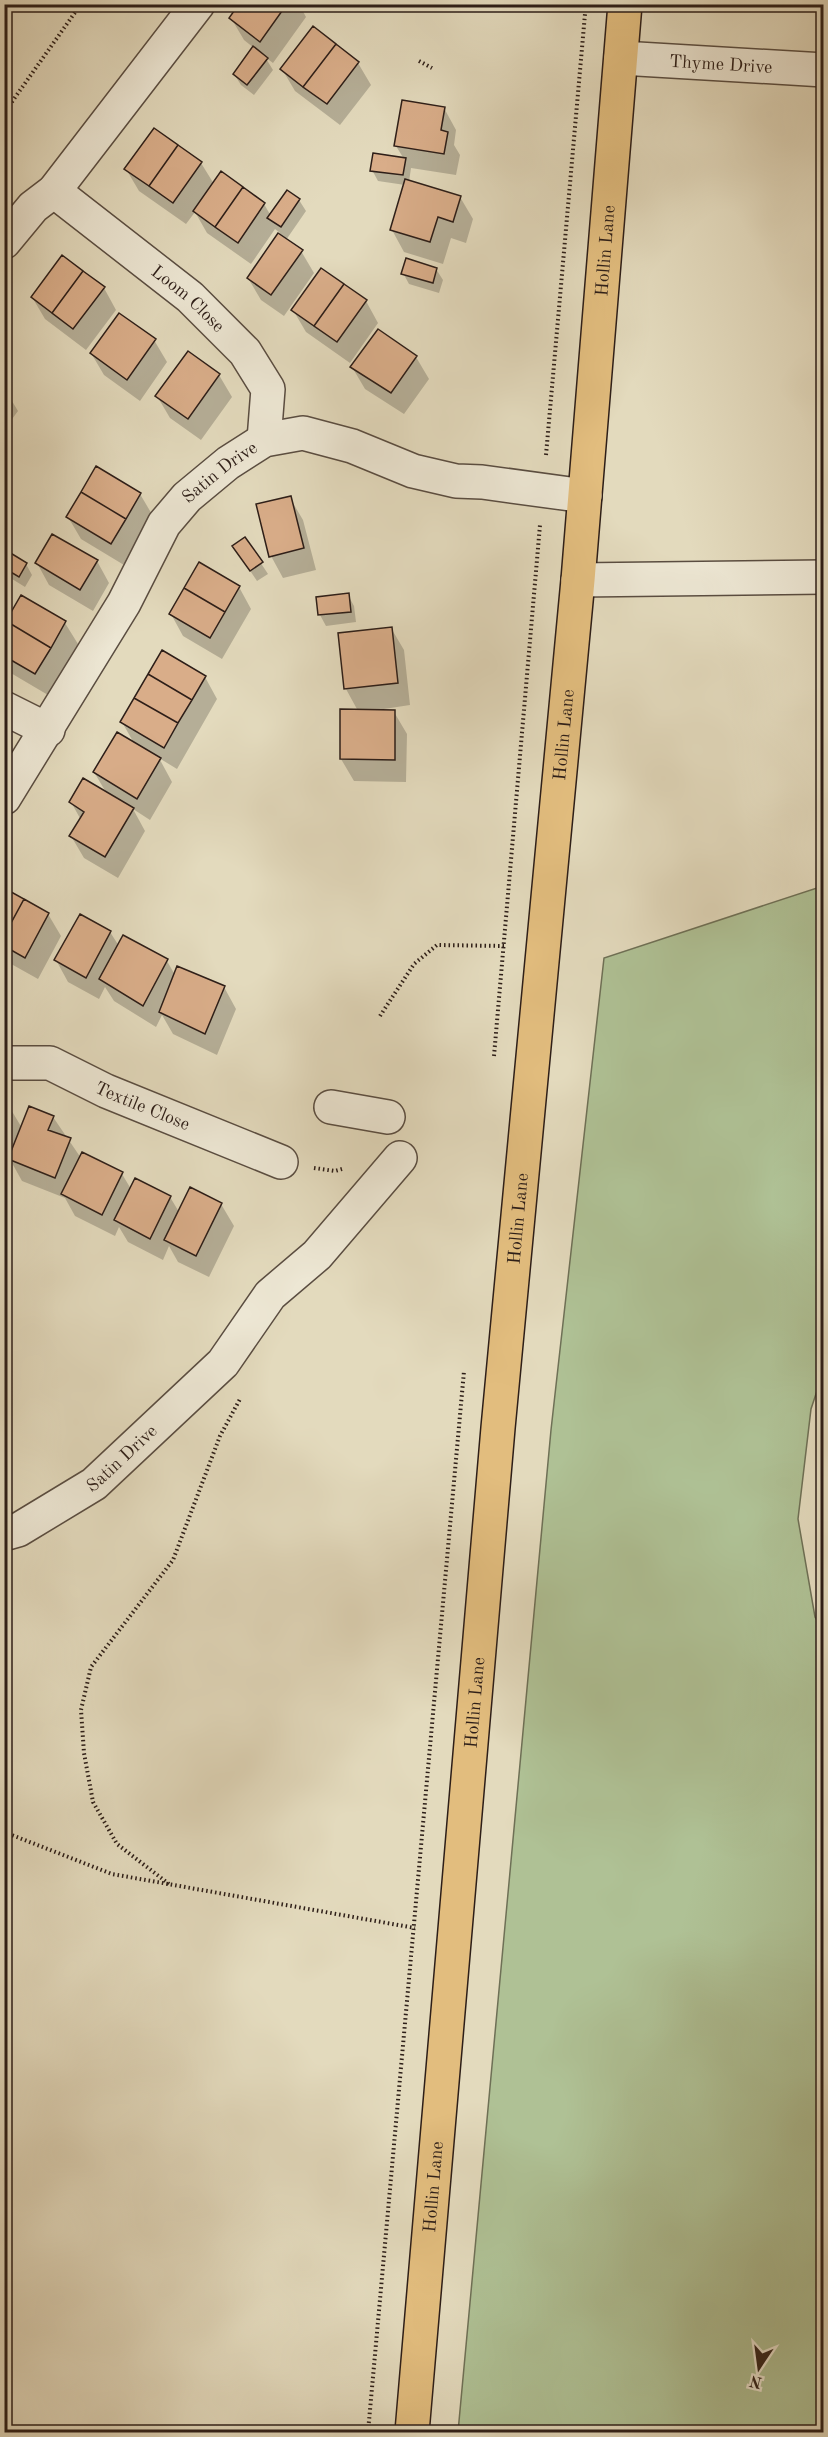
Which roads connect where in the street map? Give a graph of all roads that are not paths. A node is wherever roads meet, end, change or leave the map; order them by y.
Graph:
1 (198, 4) edge
2 (626, 4) edge
3 (621, 58) junction
4 (824, 70) edge
5 (54, 191) junction
6 (14, 230) edge
7 (264, 440) junction
8 (585, 496) junction
9 (824, 577) edge
10 (578, 580) junction
11 (4, 708) edge
12 (48, 730) junction
13 (4, 798) edge
14 (4, 1063) edge
15 (331, 1107) dead end
16 (388, 1117) dead end
17 (400, 1158) dead end
18 (281, 1162) dead end
19 (4, 1534) edge
20 (412, 2433) edge

1 - 5 street
2 - 3 main road, Hollin Lane
3 - 4 street, Thyme Drive
3 - 8 main road, Hollin Lane
5 - 6 street
5 - 7 street, Loom Close
7 - 8 street, Satin Drive
7 - 12 street, Satin Drive
8 - 10 main road, Hollin Lane
9 - 10 street
10 - 20 main road, Hollin Lane
11 - 12 street
12 - 13 street, Satin Drive
14 - 18 street, Textile Close
15 - 16 street
17 - 19 street, Satin Drive

